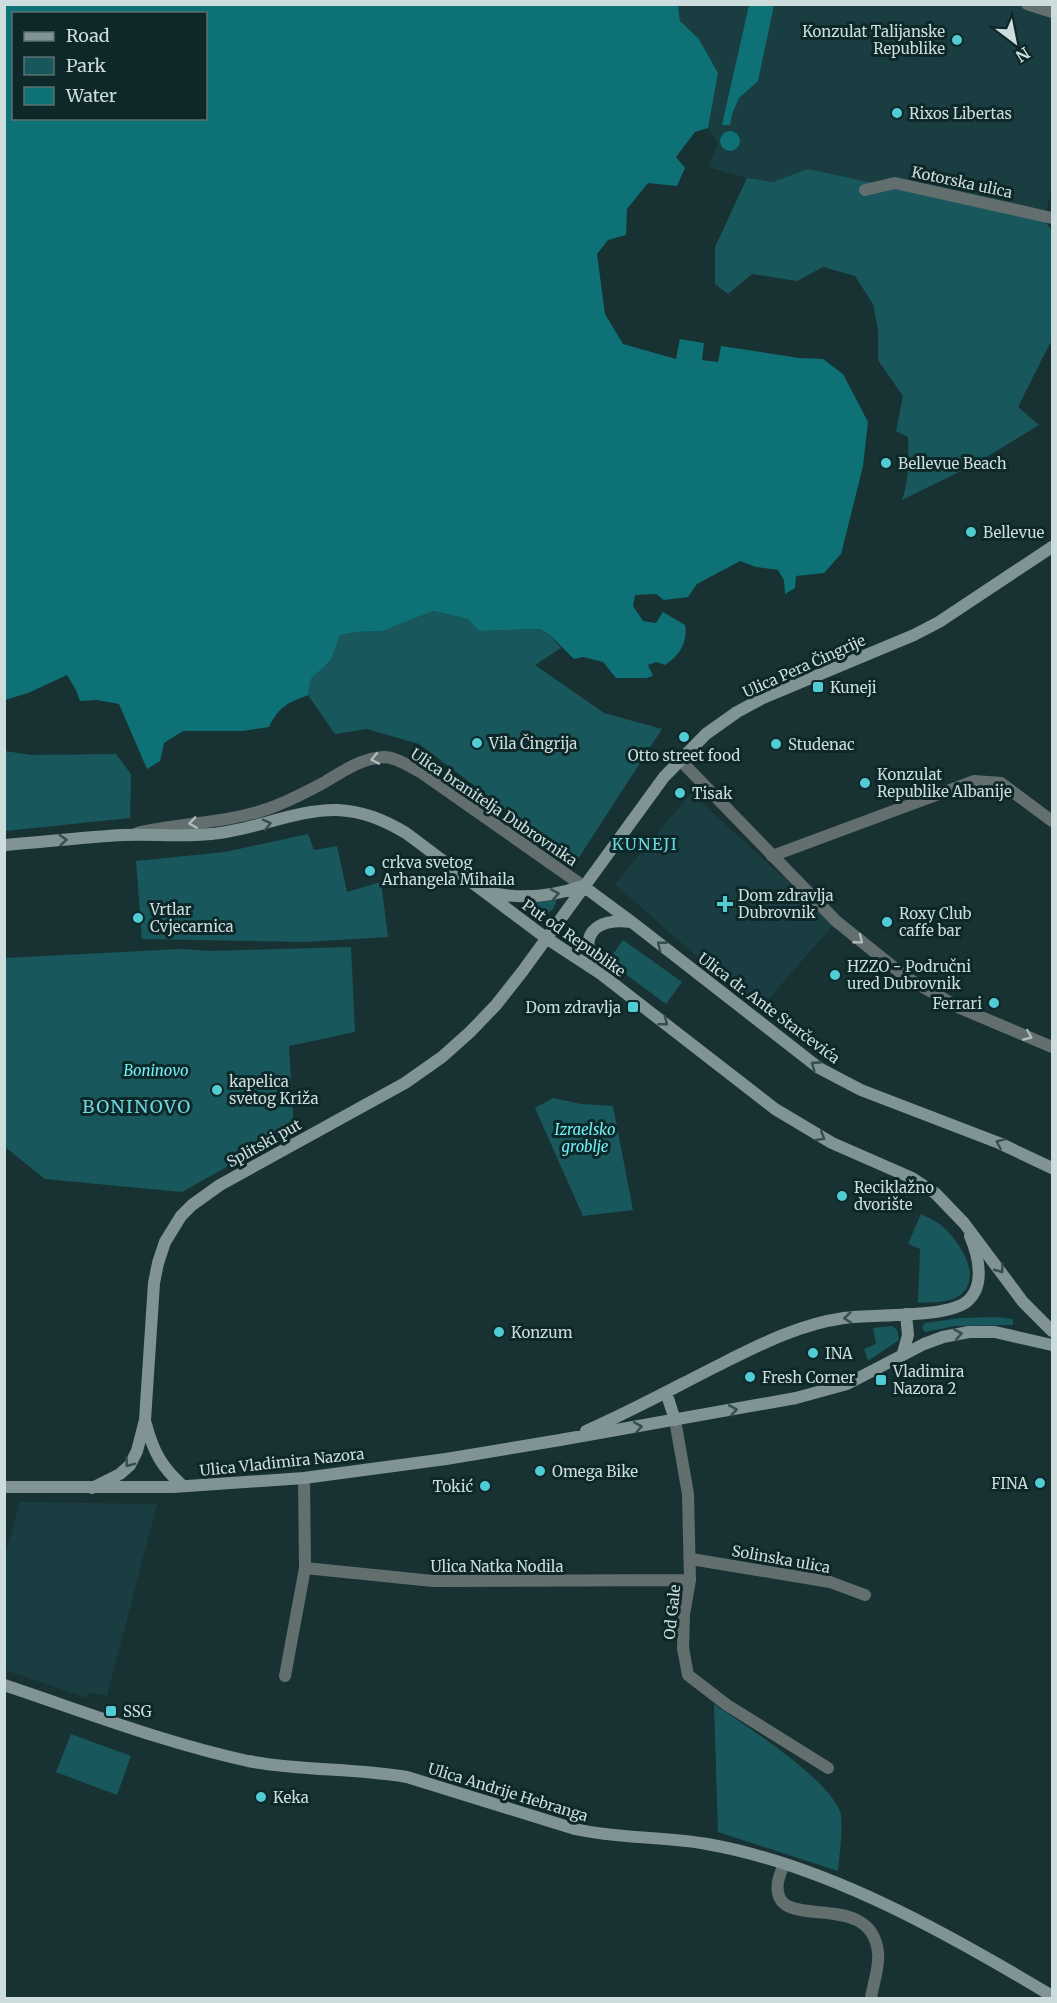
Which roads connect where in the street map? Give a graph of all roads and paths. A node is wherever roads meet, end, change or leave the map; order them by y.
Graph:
1 (1027, 4) edge
2 (1053, 12) edge
3 (865, 190) dead end
4 (1053, 218) edge
5 (1053, 547) edge
6 (680, 760) junction
7 (1053, 821) edge
8 (126, 835) junction
9 (4, 845) edge
10 (772, 856) junction
11 (583, 886) junction
12 (484, 891) junction
13 (633, 923) junction
14 (546, 938) junction
15 (601, 974) junction
16 (1053, 1047) edge
17 (1053, 1168) edge
18 (964, 1223) junction
19 (906, 1314) junction
20 (1053, 1331) edge
21 (1053, 1345) edge
22 (903, 1353) junction
23 (666, 1392) junction
24 (144, 1420) junction
25 (675, 1420) junction
26 (560, 1440) junction
27 (304, 1478) junction
28 (4, 1486) edge
29 (183, 1486) junction
30 (92, 1488) junction
31 (691, 1559) junction
32 (305, 1568) junction
33 (690, 1580) junction
34 (865, 1595) dead end
35 (285, 1676) dead end
36 (4, 1685) edge
37 (828, 1768) dead end
38 (784, 1864) junction
39 (1053, 1996) edge
40 (871, 1998) edge

1 - 2 street
3 - 4 street, Kotorska ulica
5 - 6 main road, Ulica Pera Čingrije
6 - 10 street
6 - 11 main road, Ulica Pera Čingrije
7 - 10 street
9 -> 8 main road, Ulica branitelja Dubrovnika
11 -> 8 street, Ulica branitelja Dubrovnika
8 -> 12 main road, Put od Republike
10 -> 16 street
12 -> 11 main road
11 - 13 main road, Ulica dr. Ante Starčevića
11 - 14 main road, Splitski put
12 - 14 main road, Put od Republike
13 - 15 main road
17 -> 13 main road, Ulica dr. Ante Starčevića
14 - 15 main road, Put od Republike
14 - 24 main road, Splitski put
15 -> 18 main road, Put od Republike
18 - 19 main road, Ulica Vladimira Nazora
18 -> 20 main road
19 - 22 main road
19 -> 23 main road, Ulica Vladimira Nazora
22 -> 21 main road, Ulica Vladimira Nazora
25 -> 22 main road, Ulica Vladimira Nazora
23 - 25 main road
23 - 26 main road, Ulica Vladimira Nazora
24 - 29 main road, Splitski put
24 -> 30 main road, Splitski put
26 -> 25 main road, Ulica Vladimira Nazora
25 - 31 street, Od Gale
26 - 27 main road, Ulica Vladimira Nazora
27 - 29 main road, Ulica Vladimira Nazora
27 - 32 street
28 - 30 main road, Ulica Vladimira Nazora
29 - 30 main road, Ulica Vladimira Nazora
31 - 33 street, Od Gale
31 - 34 street, Solinska ulica
32 - 33 street, Ulica Natka Nodila
32 - 35 street
33 - 37 street, Od Gale
36 - 38 main road, Ulica Andrije Hebranga
38 - 39 main road, Ulica Andrije Hebranga
38 - 40 street

